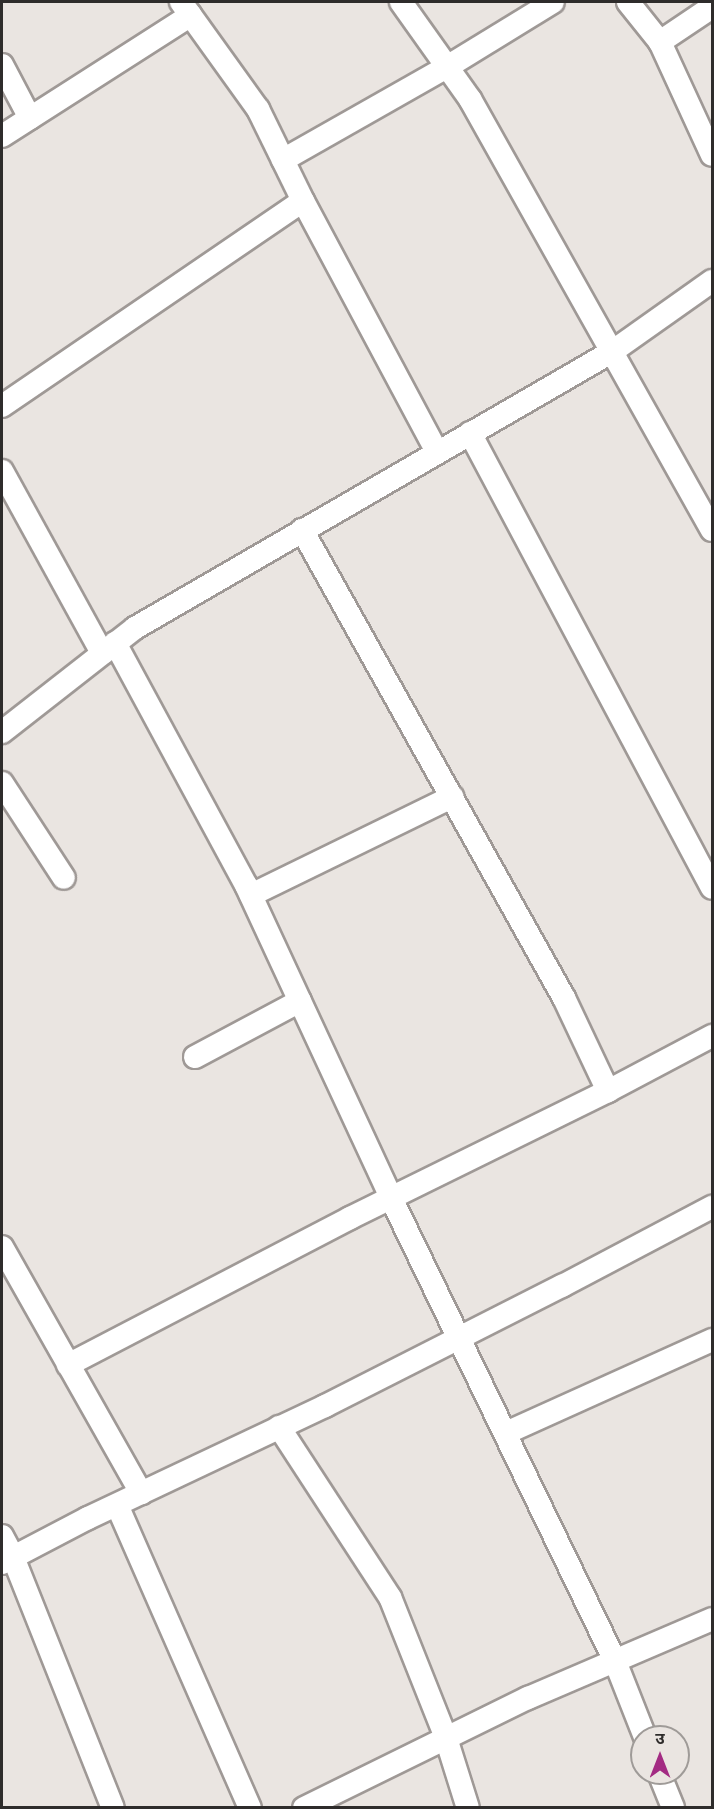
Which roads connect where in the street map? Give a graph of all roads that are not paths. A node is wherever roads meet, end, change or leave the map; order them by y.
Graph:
1 (400, 2) edge
2 (628, 2) edge
3 (547, 3) edge
4 (712, 7) edge
5 (186, 8) edge
6 (660, 42) junction
7 (2, 65) edge
8 (447, 67) junction
9 (30, 118) junction
10 (2, 136) edge
11 (712, 155) edge
12 (283, 160) junction
13 (303, 201) junction
14 (712, 281) edge
15 (613, 351) junction
16 (2, 406) edge
17 (470, 433) junction
18 (437, 452) junction
19 (2, 471) edge
20 (302, 530) junction
21 (712, 530) edge
22 (109, 648) junction
23 (2, 732) edge
24 (2, 783) edge
25 (452, 797) junction
26 (64, 878) dead end
27 (712, 888) edge
28 (250, 895) junction
29 (300, 1001) junction
30 (712, 1036) edge
31 (195, 1057) dead end
32 (608, 1091) junction
33 (392, 1198) junction
34 (712, 1207) edge
35 (2, 1247) edge
36 (460, 1338) junction
37 (712, 1340) edge
38 (68, 1365) junction
39 (279, 1427) junction
40 (506, 1432) junction
41 (141, 1493) junction
42 (117, 1505) junction
43 (2, 1536) edge
44 (7, 1560) edge
45 (712, 1619) edge
46 (615, 1661) junction
47 (640, 1725) edge
48 (447, 1738) junction
49 (664, 1785) edge
50 (113, 1808) edge
51 (250, 1808) edge
52 (304, 1808) edge
53 (468, 1808) edge
54 (673, 1808) edge

1 - 8 street
2 - 6 street
3 - 8 street
4 - 6 street
5 - 9 street
5 - 12 street
6 - 11 street
7 - 9 street
8 - 12 street
8 - 15 street
9 - 10 street
12 - 13 street
13 - 16 street
13 - 18 street
14 - 15 street
15 - 17 street
15 - 21 street
17 - 18 street
17 - 27 street
18 - 20 street
19 - 22 street
20 - 22 street
20 - 25 street
22 - 23 street
22 - 28 street
24 - 26 street
25 - 28 street
25 - 32 street
28 - 29 street
29 - 31 street
29 - 33 street
30 - 32 street
32 - 33 street
33 - 36 street
33 - 38 street
34 - 36 street
35 - 38 street
36 - 39 street
36 - 40 street
37 - 40 street
38 - 41 street
39 - 41 street
39 - 48 street
40 - 46 street
41 - 42 street
42 - 44 street
42 - 51 street
43 - 44 street
44 - 50 street
45 - 46 street
46 - 47 street
46 - 48 street
48 - 52 street
48 - 53 street
49 - 54 street

